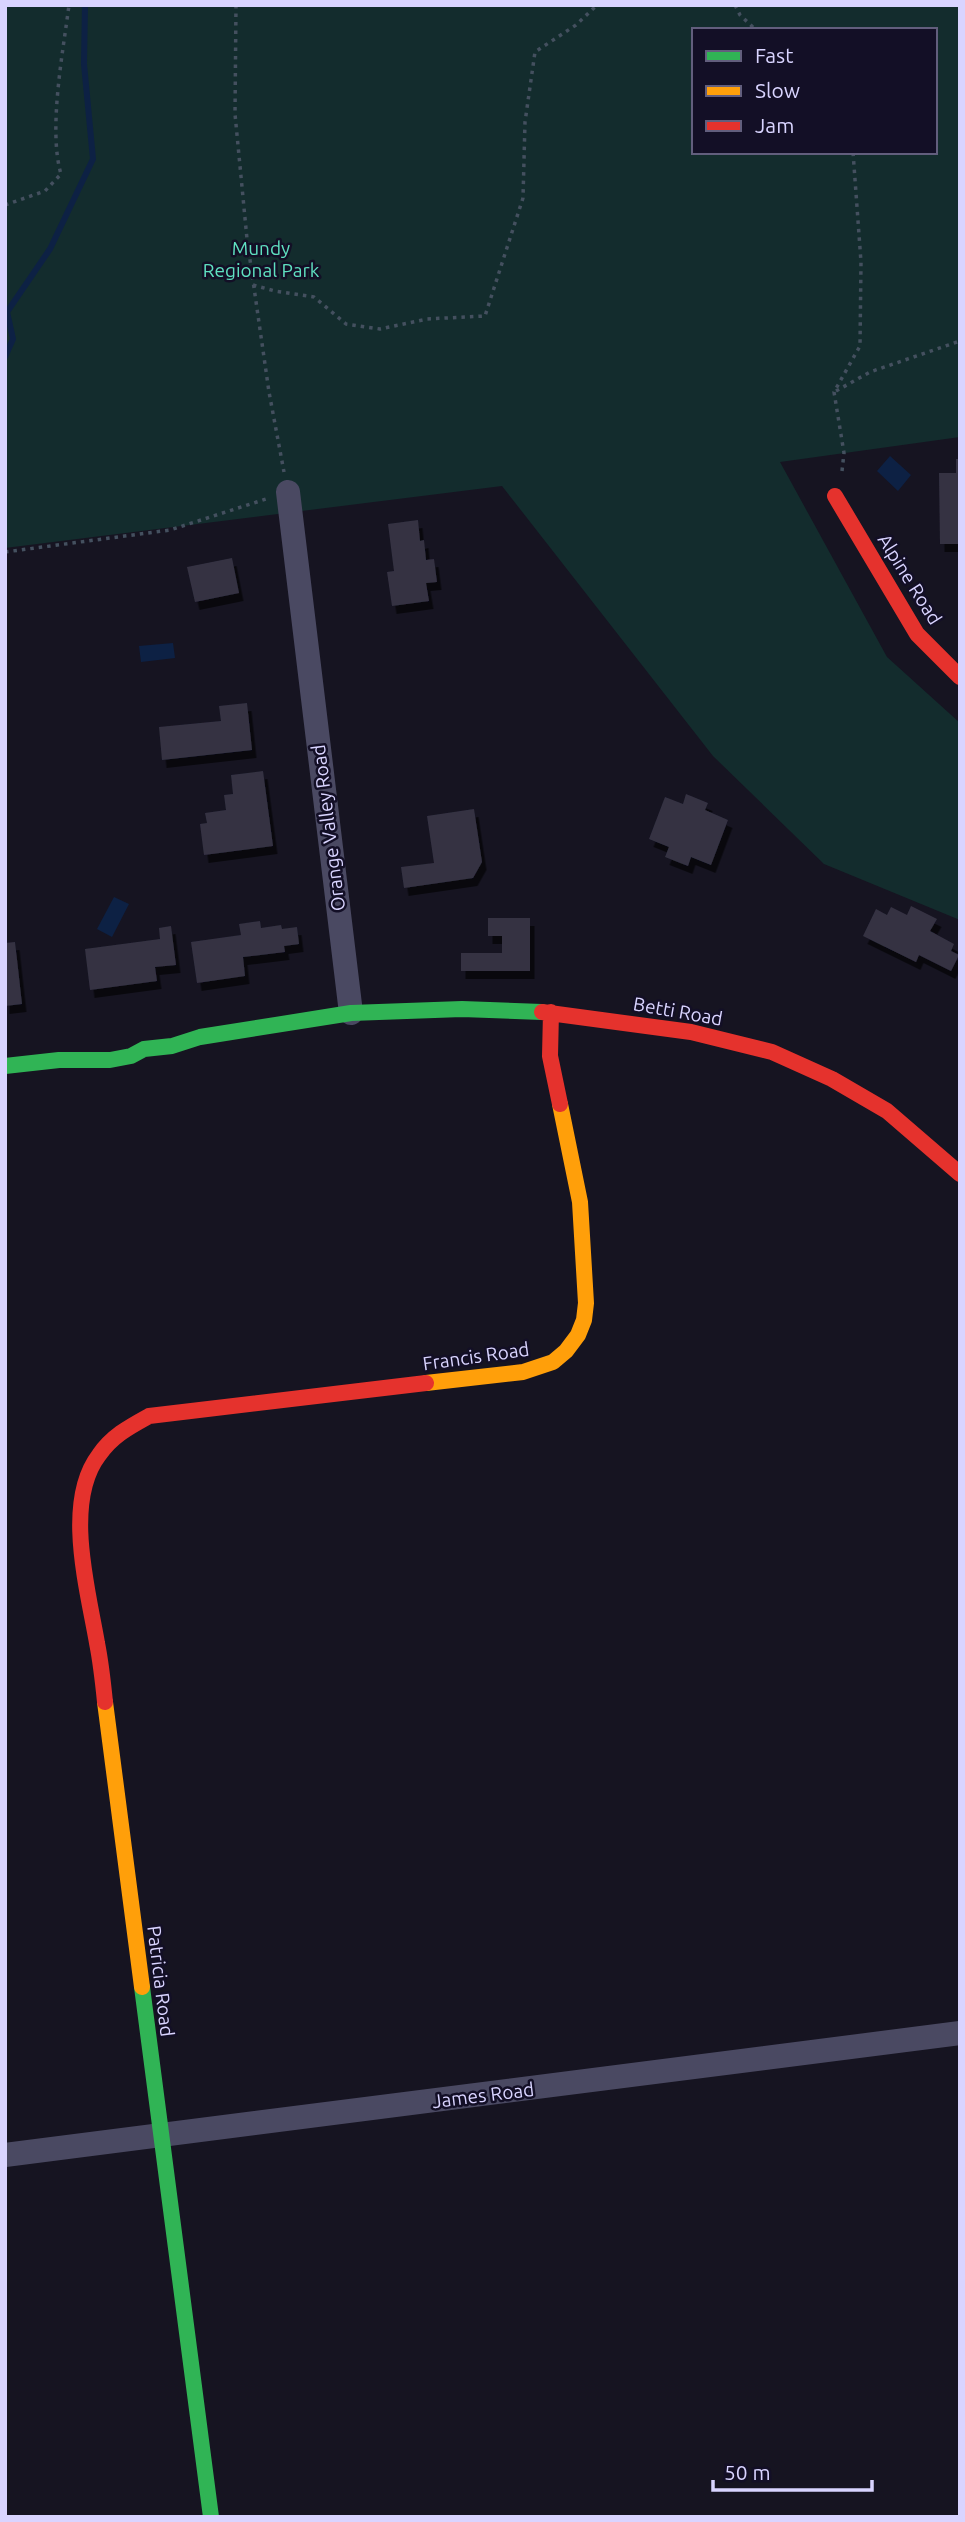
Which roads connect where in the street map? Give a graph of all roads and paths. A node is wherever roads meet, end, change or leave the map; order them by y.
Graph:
1 (69, 5) edge
2 (236, 5) edge
3 (388, 5) edge
4 (429, 5) edge
5 (597, 5) edge
6 (736, 5) edge
7 (755, 28) edge
8 (853, 154) edge
9 (5, 205) edge
10 (253, 285) junction
11 (960, 341) edge
12 (834, 393) junction
13 (288, 492) junction
14 (835, 496) joint
15 (5, 552) edge
16 (960, 677) edge
17 (551, 1012) junction
18 (351, 1013) junction
19 (5, 1066) edge
20 (960, 1174) edge
21 (98, 1454) joint
22 (960, 2033) edge
23 (160, 2136) junction
24 (5, 2155) edge
25 (211, 2517) edge

1 - 9 path
2 - 10 path
3 - 4 path
5 - 10 path
6 - 7 path
8 - 12 path
10 - 13 path
11 - 12 path
12 - 14 path
13 - 15 path
13 - 18 street, Orange Valley Road
14 - 16 street, Alpine Road
17 - 18 street, Betti Road
17 - 20 street, Betti Road
17 - 21 street, Francis Road
18 - 19 street
21 - 23 street, Patricia Road
22 - 23 street, James Road
23 - 24 street, James Road
23 - 25 street, Patricia Road

